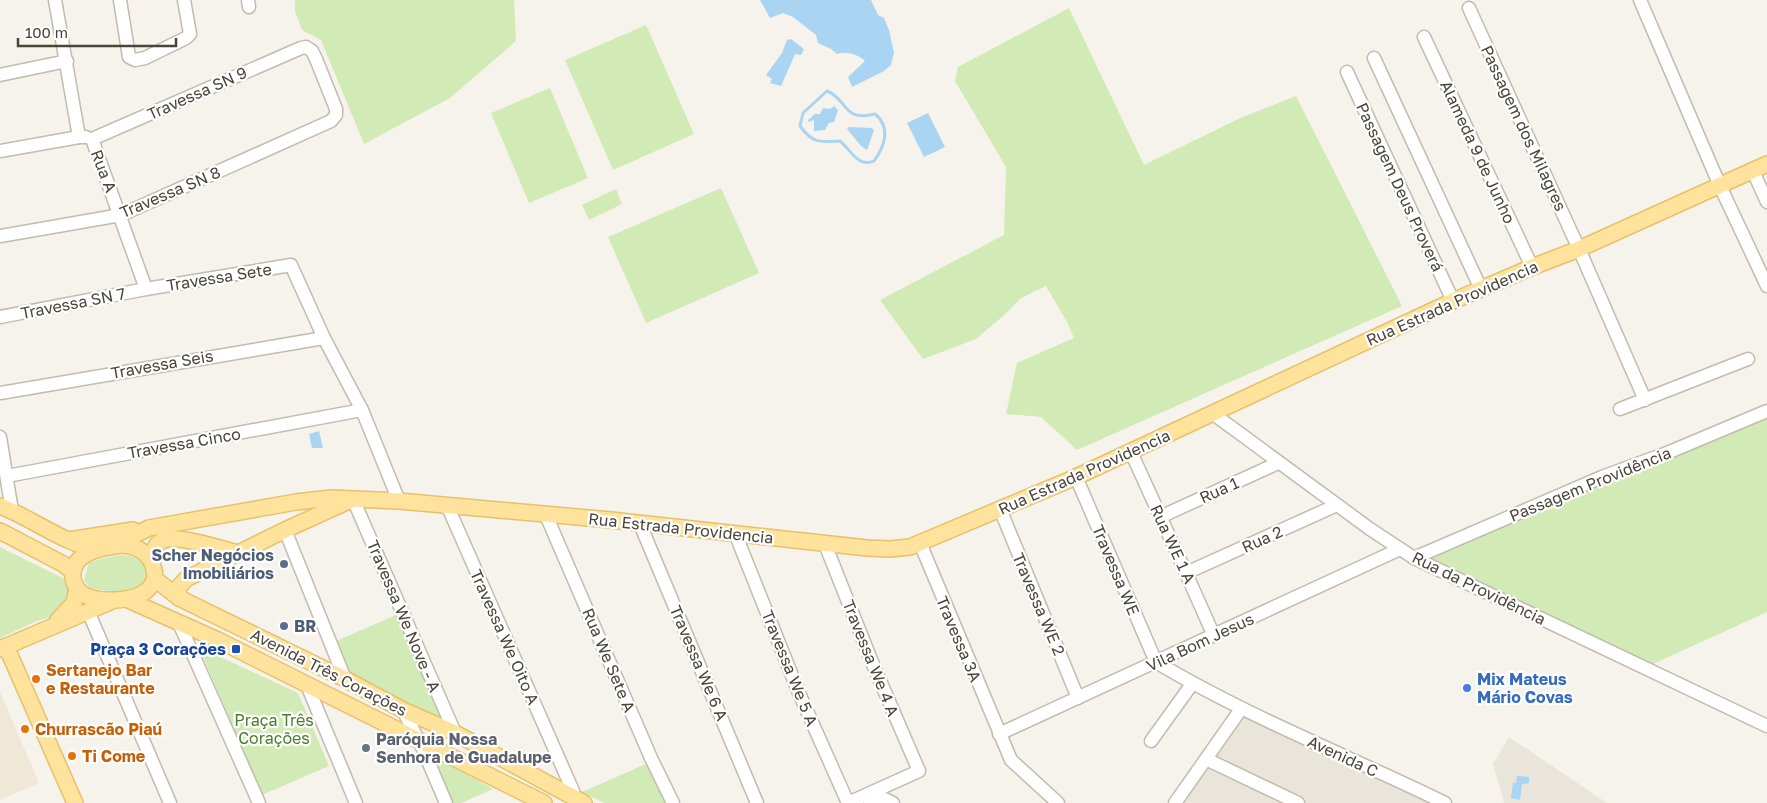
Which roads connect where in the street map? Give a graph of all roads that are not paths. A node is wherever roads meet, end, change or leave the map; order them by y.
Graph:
1 (55, 0) edge
2 (120, 0) edge
3 (184, 0) edge
4 (1640, 0) edge
5 (1469, 8) dead end
6 (1424, 37) dead end
7 (302, 48) joint
8 (1374, 58) dead end
9 (67, 61) junction
10 (1347, 72) dead end
11 (0, 75) edge
12 (79, 137) junction
13 (92, 139) junction
14 (0, 151) edge
15 (1760, 168) edge
16 (1720, 186) junction
17 (1767, 202) edge
18 (121, 215) junction
19 (0, 236) edge
20 (1579, 249) junction
21 (1532, 267) junction
22 (1767, 286) edge
23 (146, 289) junction
24 (1481, 289) junction
25 (1453, 301) junction
26 (0, 317) edge
27 (324, 338) junction
28 (1748, 359) dead end
29 (0, 393) edge
30 (1645, 400) junction
31 (1620, 409) dead end
32 (362, 410) junction
33 (1767, 411) edge
34 (1212, 413) junction
35 (0, 437) edge
36 (1131, 452) junction
37 (1278, 463) junction
38 (7, 476) junction
39 (1076, 477) junction
40 (354, 499) junction
41 (399, 501) junction
42 (447, 505) junction
43 (1337, 505) junction
44 (6, 509) edge
45 (1000, 510) junction
46 (546, 515) junction
47 (1160, 517) junction
48 (32, 522) junction
49 (640, 524) junction
50 (149, 528) junction
51 (285, 530) junction
52 (0, 531) edge
53 (735, 533) junction
54 (69, 540) junction
55 (19, 541) junction
56 (825, 544) junction
57 (920, 544) junction
58 (102, 548) junction
59 (1400, 549) junction
60 (238, 553) junction
61 (1414, 558) junction
62 (152, 562) junction
63 (73, 572) junction
64 (1186, 573) junction
65 (155, 579) junction
66 (77, 589) junction
67 (179, 598) junction
68 (120, 599) junction
69 (88, 611) junction
70 (179, 623) junction
71 (53, 625) junction
72 (1214, 636) junction
73 (3, 647) edge
74 (1156, 662) junction
75 (344, 679) junction
76 (1192, 684) junction
77 (307, 686) junction
78 (1078, 698) junction
79 (1241, 709) junction
80 (403, 710) junction
81 (1767, 726) edge
82 (455, 733) junction
83 (999, 734) junction
84 (418, 741) junction
85 (1150, 741) dead end
86 (1206, 759) junction
87 (578, 800) edge
88 (1438, 801) edge
89 (75, 803) edge
90 (170, 803) edge
91 (259, 803) edge
92 (356, 803) edge
93 (446, 803) edge
94 (543, 803) edge
95 (673, 803) edge
96 (757, 803) edge
97 (848, 803) edge
98 (870, 803) edge
99 (893, 803) edge
100 (1058, 803) edge
101 (1175, 803) edge
102 (1298, 803) edge

1 - 9 street, Rua A
2 - 3 street
4 - 16 street
5 - 20 street, Passagem dos Milagres
6 - 21 street, Alameda 9 de Junho
7 - 13 street, Travessa SN 9
7 - 18 street, Travessa SN 8
8 - 24 street
9 - 11 street
9 - 12 street, Rua A
10 - 25 street, Passagem Deus Proverá
12 - 13 street
12 - 14 street
13 - 18 street, Rua A
15 - 16 main road, Rua Estrada Providencia
15 - 17 street
16 - 20 main road, Rua Estrada Providencia
16 - 22 street
18 - 19 street, Travessa SN 8
18 - 23 street, Rua A
20 - 21 main road, Rua Estrada Providencia
20 - 30 street, Passagem dos Milagres
21 - 24 main road, Rua Estrada Providencia
23 - 26 street, Travessa SN 7
23 - 27 street, Travessa Sete
24 - 25 main road, Rua Estrada Providencia
25 - 34 main road, Rua Estrada Providencia
27 - 29 street, Travessa Seis
27 - 32 street
28 - 30 street
30 - 31 street
32 - 38 street, Travessa Cinco
32 - 41 street
33 - 61 street, Passagem Providência
34 - 36 main road, Rua Estrada Providencia
34 - 37 street, Rua da Providência
35 - 38 street
36 - 39 main road, Rua Estrada Providencia
36 - 47 street, Rua WE 1 A
37 - 43 street, Rua da Providência
37 - 47 street, Rua 1
38 - 44 street
39 - 45 main road, Rua Estrada Providencia
39 - 74 street, Travessa WE
40 - 41 main road, Rua Estrada Providencia
40 - 50 main road, Rua Estrada Providencia
40 - 51 main road, Rua Estrada Providencia
40 - 82 street, Travessa We Nove - A
41 - 42 main road, Rua Estrada Providencia
42 - 46 main road, Rua Estrada Providencia
42 - 87 street, Travessa We Oito A
43 - 59 street, Rua da Providência
43 - 64 street, Rua 2
44 - 48 main road
45 - 57 main road, Rua Estrada Providencia
45 - 78 street, Travessa WE 2
46 - 49 main road, Rua Estrada Providencia
46 - 95 street, Rua We Sete A
47 - 64 street, Rua WE 1 A
48 - 54 main road
48 - 55 main road
49 - 53 main road, Rua Estrada Providencia
49 - 96 street, Travessa We 6 A
50 - 54 main road
50 - 58 main road, Rua Estrada Providencia
51 - 60 main road, Rua Estrada Providencia
51 - 75 street
52 - 55 main road
53 - 56 main road, Rua Estrada Providencia
53 - 97 street, Travessa We 5 A
54 - 58 main road
55 - 63 main road
56 - 57 main road, Rua Estrada Providencia
56 - 97 street, Travessa We 4 A
57 - 83 street, Travessa 3A
58 - 62 main road
58 - 63 main road
59 - 61 street, Rua da Providência
59 - 72 street, Vila Bom Jesus
60 - 62 main road
60 - 67 main road, Rua Estrada Providencia
61 - 81 street, Rua da Providência
62 - 65 main road
63 - 66 main road
64 - 72 street, Rua WE 1 A
65 - 67 main road, Avenida Três Corações
65 - 68 main road
66 - 68 main road
66 - 71 main road
67 - 75 main road, Avenida Três Corações
68 - 69 main road
68 - 70 main road, Avenida Três Corações
69 - 71 main road
69 - 90 street
70 - 77 main road, Avenida Três Corações
70 - 91 street
71 - 73 main road
72 - 74 street, Vila Bom Jesus
73 - 89 main road
74 - 76 street, Avenida C
74 - 78 street, Vila Bom Jesus
75 - 80 main road, Avenida Três Corações
76 - 79 street, Avenida C
76 - 85 street
77 - 84 main road, Avenida Três Corações
77 - 92 street
78 - 83 street, Vila Bom Jesus
79 - 86 street
79 - 88 street, Avenida C
80 - 82 main road, Avenida Três Corações
80 - 84 street
82 - 87 main road, Avenida Três Corações
83 - 100 street, Travessa 3A
84 - 93 street
84 - 94 main road, Avenida Três Corações
86 - 101 street
86 - 102 street
98 - 99 street

